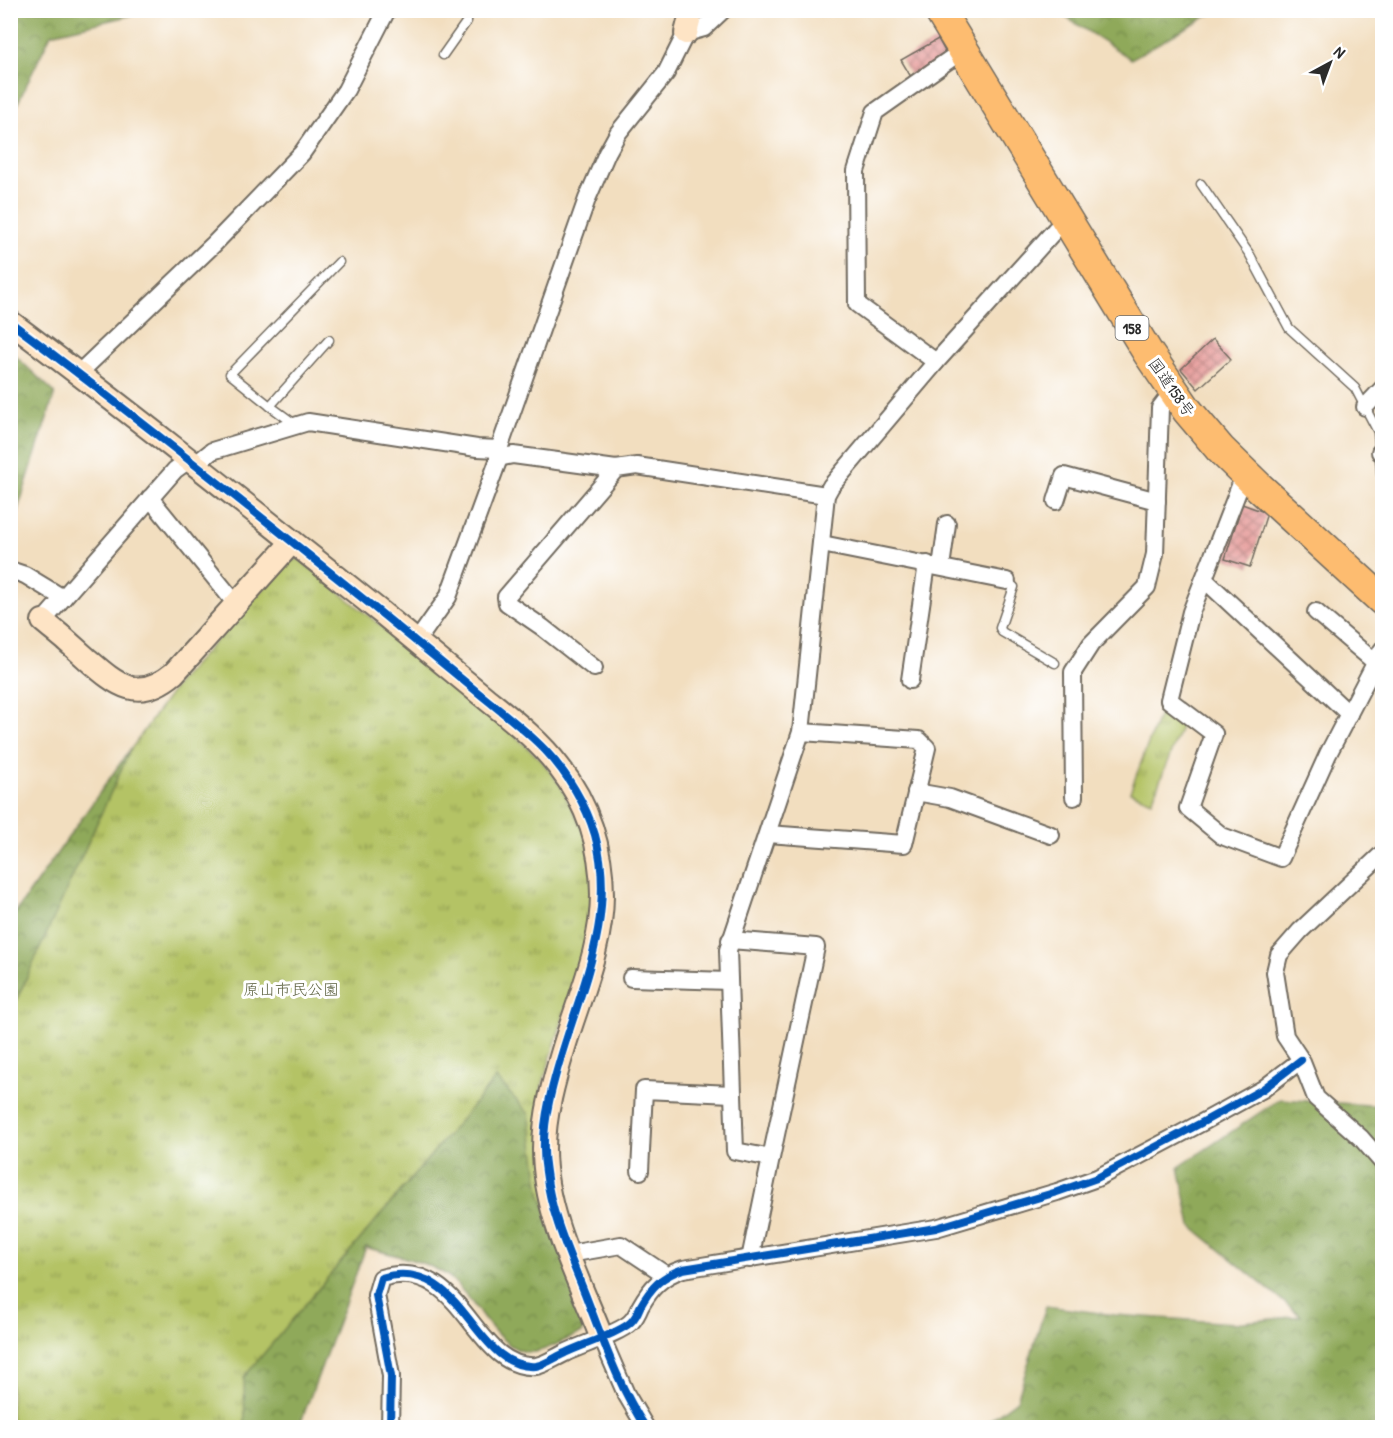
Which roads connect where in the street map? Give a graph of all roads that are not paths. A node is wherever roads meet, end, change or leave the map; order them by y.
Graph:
1 (387, 10) edge
2 (468, 10) edge
3 (692, 10) edge
4 (723, 10) edge
5 (939, 10) edge
6 (686, 33) junction
7 (963, 50) junction
8 (443, 55) dead end
9 (1201, 184) dead end
10 (1067, 222) junction
11 (339, 262) dead end
12 (10, 322) edge
13 (329, 340) dead end
14 (936, 362) junction
15 (79, 373) junction
16 (1383, 389) edge
17 (1173, 391) junction
18 (270, 406) junction
19 (1365, 407) junction
20 (296, 425) junction
21 (499, 453) junction
22 (1381, 453) edge
23 (193, 461) junction
24 (616, 469) junction
25 (1245, 473) junction
26 (1383, 484) edge
27 (826, 495) junction
28 (150, 498) junction
29 (1056, 501) dead end
30 (1157, 501) junction
31 (947, 524) dead end
32 (292, 542) junction
33 (822, 544) junction
34 (934, 565) junction
35 (10, 570) edge
36 (1204, 579) junction
37 (1007, 581) joint
38 (63, 598) junction
39 (1383, 600) edge
40 (236, 604) junction
41 (1316, 612) dead end
42 (44, 621) joint
43 (417, 641) junction
44 (1379, 656) edge
45 (1055, 663) dead end
46 (594, 668) dead end
47 (910, 680) dead end
48 (1349, 714) junction
49 (801, 732) junction
50 (916, 792) junction
51 (1074, 797) dead end
52 (768, 834) junction
53 (1051, 836) dead end
54 (1383, 854) edge
55 (730, 940) junction
56 (631, 978) dead end
57 (729, 981) junction
58 (1301, 1060) junction
59 (732, 1094) junction
60 (771, 1158) junction
61 (1383, 1162) edge
62 (640, 1171) dead end
63 (569, 1254) junction
64 (750, 1259) junction
65 (666, 1275) junction
66 (601, 1336) junction
67 (390, 1428) edge
68 (646, 1428) edge

1 - 15 street
2 - 8 lane
3 - 6 street
4 - 6 street
5 - 7 highway, 国道158号 / 158
6 - 21 street
7 - 10 highway, 国道158号 / 158
7 - 14 street
9 - 19 lane
10 - 14 street
10 - 17 highway, 国道158号 / 158
11 - 18 lane
12 - 15 street
13 - 18 lane
14 - 27 street
15 - 23 street
16 - 19 street
17 - 25 highway, 国道158号 / 158
17 - 30 street
18 - 20 lane
19 - 22 lane
20 - 21 street
20 - 23 street
21 - 24 street
21 - 43 street
22 - 26 lane
23 - 28 street
23 - 32 street
24 - 27 street
24 - 46 street
25 - 36 street
25 - 39 highway, 国道158号 / 158
27 - 33 street
28 - 38 street
28 - 40 street
29 - 30 street
30 - 51 street
31 - 34 street
32 - 40 street
32 - 43 street
33 - 34 street
33 - 49 street
34 - 37 street
34 - 47 street
35 - 38 street
36 - 48 street
36 - 48 street
37 - 45 lane
38 - 42 street
40 - 42 street
41 - 44 street
43 - 63 street
44 - 48 street
49 - 50 street
49 - 52 street
50 - 52 street
50 - 53 street
52 - 55 street
54 - 58 street
55 - 57 street
55 - 60 street
56 - 57 street
57 - 59 street
58 - 61 street
58 - 64 street
59 - 60 street
59 - 62 street
60 - 64 street
63 - 65 street
63 - 66 street
64 - 65 street
65 - 66 street
66 - 67 street
66 - 68 street

